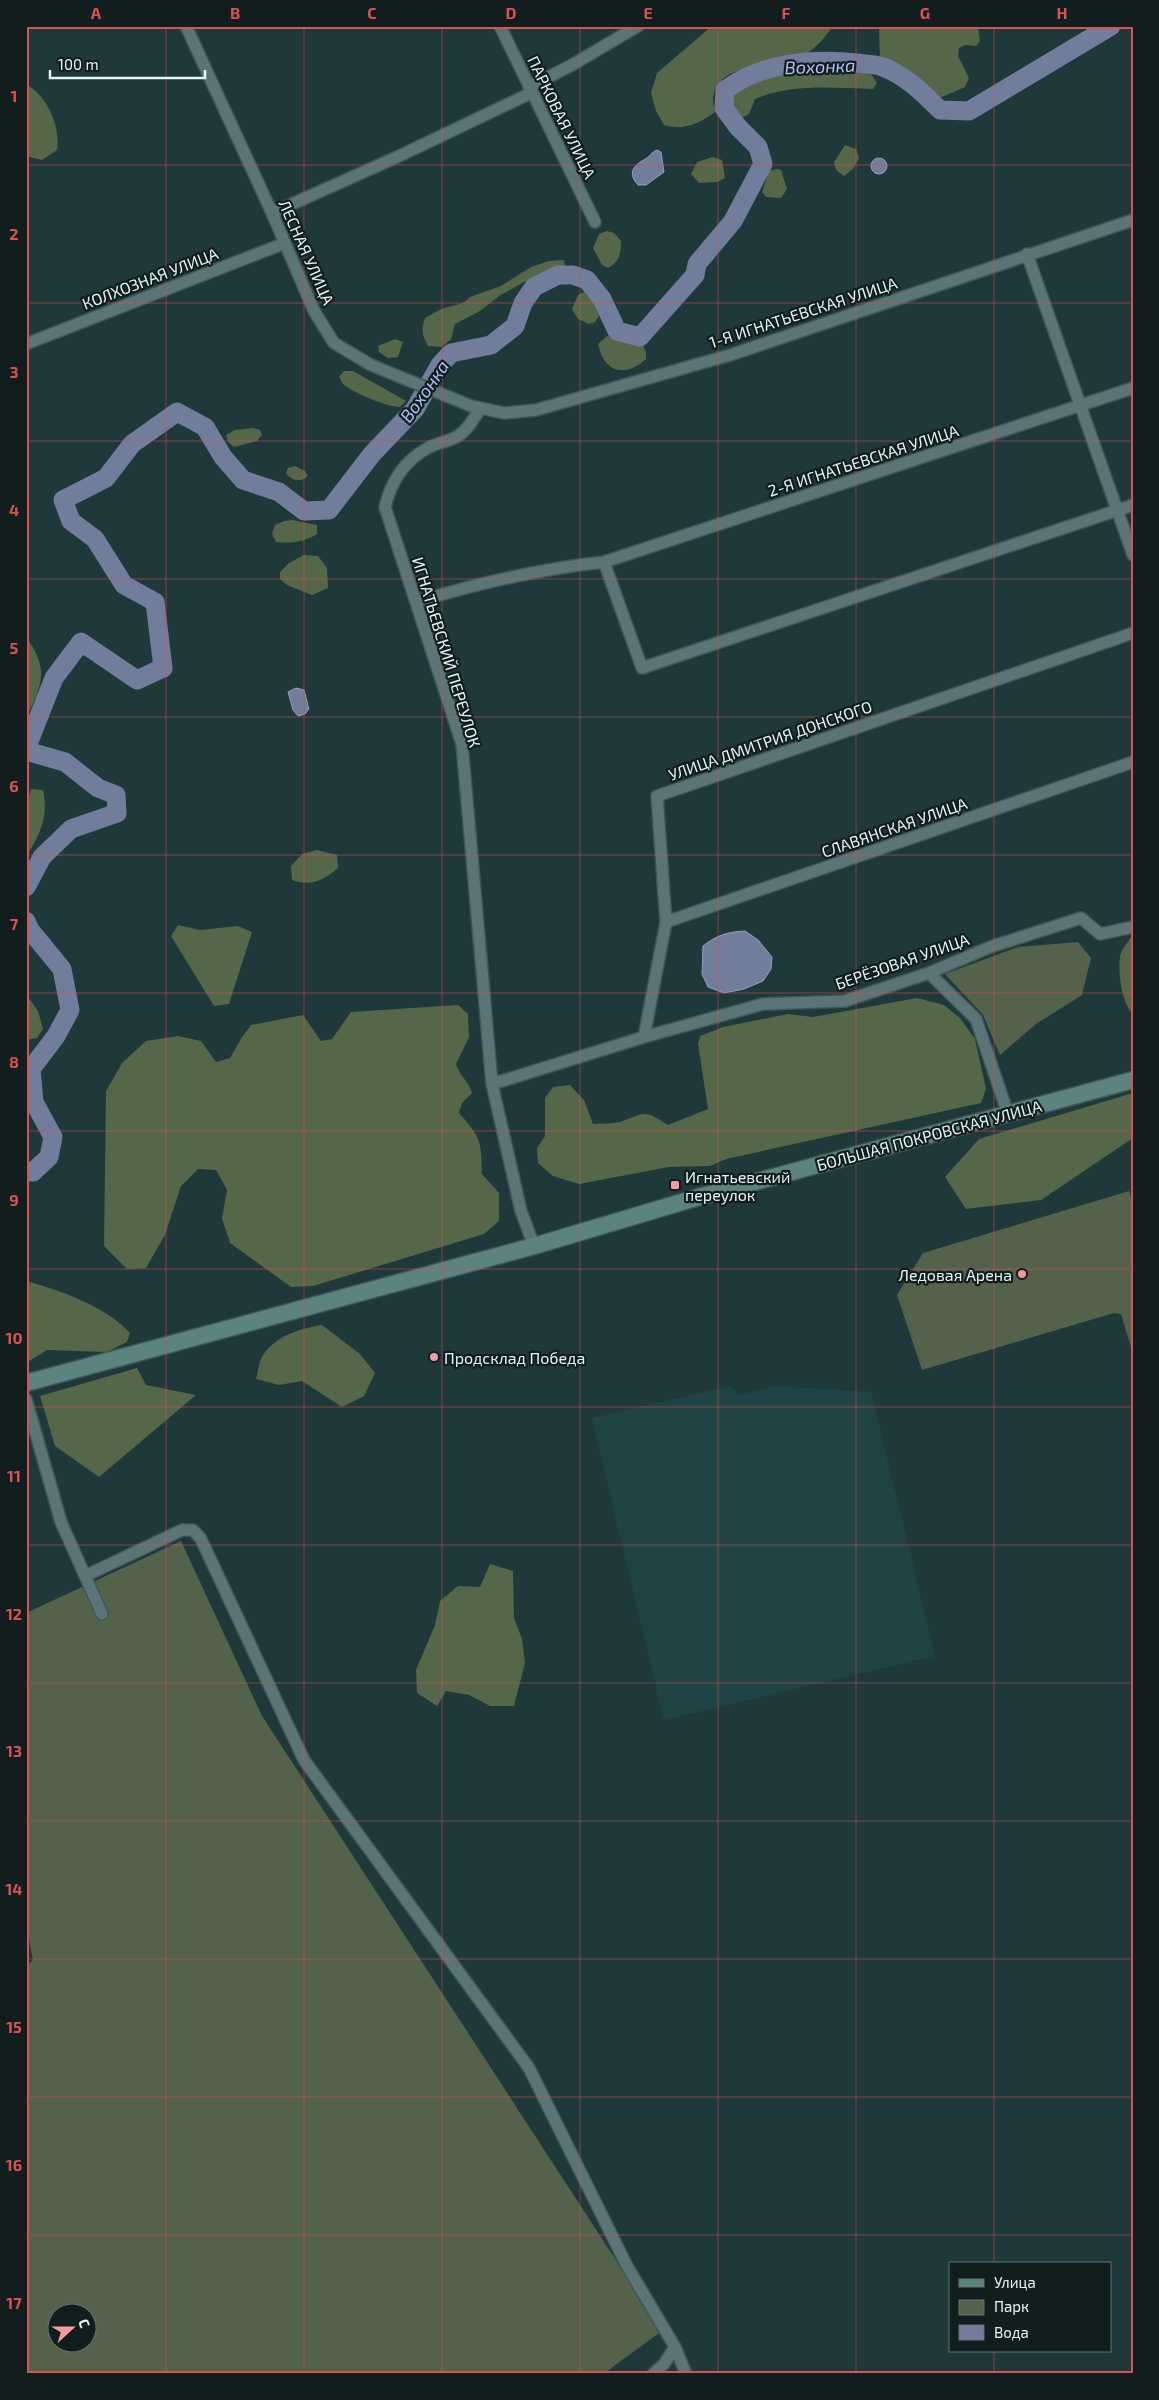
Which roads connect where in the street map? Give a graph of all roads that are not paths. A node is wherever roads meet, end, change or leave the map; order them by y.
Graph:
1 (186, 26) edge
2 (500, 26) edge
3 (638, 26) edge
4 (530, 90) junction
5 (272, 213) junction
6 (1133, 220) edge
7 (595, 222) dead end
8 (285, 243) junction
9 (1027, 254) junction
10 (26, 344) edge
11 (1133, 388) edge
12 (1082, 405) junction
13 (475, 408) junction
14 (1133, 505) edge
15 (1118, 510) junction
16 (1133, 555) edge
17 (604, 562) junction
18 (416, 602) junction
19 (1133, 634) edge
20 (1133, 762) edge
21 (666, 922) junction
22 (1133, 927) edge
23 (929, 973) junction
24 (644, 1037) junction
25 (1133, 1080) edge
26 (492, 1084) junction
27 (1008, 1114) junction
28 (534, 1246) junction
29 (26, 1383) edge
30 (26, 1400) edge
31 (85, 1576) junction
32 (102, 1614) dead end
33 (675, 2347) junction
34 (654, 2374) edge
35 (686, 2374) edge

1 - 5 street, ЛЕСНАЯ УЛИЦА
2 - 4 street, ПАРКОВАЯ УЛИЦА
3 - 4 street
4 - 5 street
4 - 7 street, ПАРКОВАЯ УЛИЦА
5 - 8 street, ЛЕСНАЯ УЛИЦА
6 - 9 street, 1-Я ИГНАТЬЕВСКАЯ УЛИЦА
8 - 10 street, КОЛХОЗНАЯ УЛИЦА
8 - 13 street, ЛЕСНАЯ УЛИЦА
9 - 12 street
9 - 13 street, 1-Я ИГНАТЬЕВСКАЯ УЛИЦА
11 - 12 street, 2-Я ИГНАТЬЕВСКАЯ УЛИЦА
12 - 15 street
12 - 17 street, 2-Я ИГНАТЬЕВСКАЯ УЛИЦА
13 - 18 street, ИГНАТЬЕВСКИЙ ПЕРЕУЛОК
14 - 15 street
15 - 16 street
15 - 17 street
17 - 18 street, 2-Я ИГНАТЬЕВСКАЯ УЛИЦА
18 - 26 street, ИГНАТЬЕВСКИЙ ПЕРЕУЛОК
19 - 21 street, УЛИЦА ДМИТРИЯ ДОНСКОГО
20 - 21 street, СЛАВЯНСКАЯ УЛИЦА
21 - 24 street, УЛИЦА ДМИТРИЯ ДОНСКОГО
22 - 23 street, БЕРЁЗОВАЯ УЛИЦА
23 - 24 street, БЕРЁЗОВАЯ УЛИЦА
23 - 27 street
24 - 26 street
25 - 27 main road, БОЛЬШАЯ ПОКРОВСКАЯ УЛИЦА
26 - 28 street, ИГНАТЬЕВСКИЙ ПЕРЕУЛОК
27 - 28 main road, БОЛЬШАЯ ПОКРОВСКАЯ УЛИЦА
28 - 29 main road, БОЛЬШАЯ ПОКРОВСКАЯ УЛИЦА
30 - 31 street
31 - 32 street
31 - 33 street
33 - 34 street
33 - 35 street

